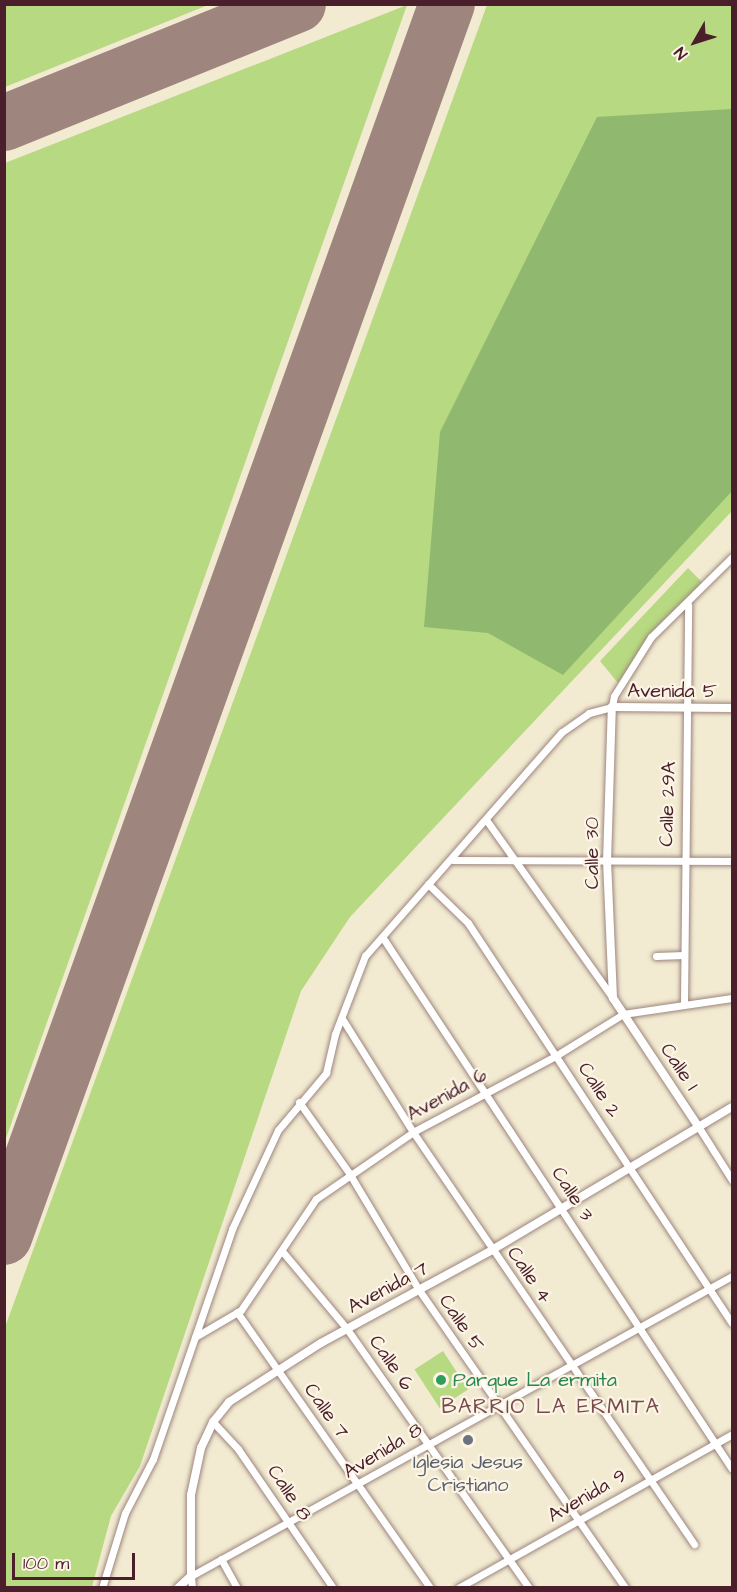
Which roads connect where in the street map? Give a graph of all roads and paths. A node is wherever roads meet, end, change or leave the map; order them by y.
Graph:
1 (732, 557) edge
2 (687, 605) junction
3 (612, 707) junction
4 (687, 707) junction
5 (732, 708) edge
6 (487, 821) junction
7 (453, 860) junction
8 (518, 860) junction
9 (682, 860) junction
10 (732, 861) edge
11 (607, 862) junction
12 (428, 884) junction
13 (383, 938) junction
14 (684, 955) junction
15 (656, 956) dead end
16 (612, 969) junction
17 (596, 974) junction
18 (613, 998) junction
19 (732, 998) edge
20 (684, 1004) junction
21 (623, 1014) junction
22 (343, 1020) junction
23 (557, 1055) junction
24 (486, 1093) junction
25 (299, 1102) junction
26 (732, 1107) edge
27 (698, 1126) junction
28 (413, 1132) junction
29 (631, 1170) junction
30 (349, 1173) junction
31 (732, 1180) edge
32 (562, 1209) junction
33 (492, 1250) junction
34 (282, 1251) junction
35 (732, 1276) edge
36 (711, 1288) junction
37 (419, 1290) junction
38 (237, 1312) junction
39 (732, 1323) edge
40 (641, 1327) junction
41 (347, 1329) junction
42 (194, 1337) junction
43 (572, 1366) junction
44 (278, 1370) junction
45 (498, 1407) junction
46 (213, 1422) junction
47 (732, 1434) edge
48 (426, 1443) junction
49 (715, 1443) junction
50 (732, 1469) edge
51 (649, 1478) junction
52 (358, 1485) junction
53 (577, 1521) junction
54 (289, 1523) junction
55 (694, 1544) dead end
56 (221, 1559) junction
57 (506, 1560) junction
58 (191, 1576) junction
59 (102, 1587) edge
60 (178, 1587) edge
61 (192, 1587) edge
62 (237, 1587) edge
63 (333, 1587) edge
64 (430, 1587) edge
65 (458, 1587) edge
66 (529, 1587) edge
67 (625, 1587) edge

1 - 2 street
2 - 3 street
2 - 4 street, Calle 29A
3 - 4 street, Avenida 5
3 - 6 street
3 - 11 street, Calle 30
4 - 5 street, Avenida 5
4 - 9 street, Calle 29A
6 - 7 street
6 - 8 street, Calle 1
7 - 8 street
7 - 12 street
8 - 11 street
8 - 17 street, Calle 1
9 - 10 street
9 - 11 street
9 - 14 street, Calle 29A
11 - 16 street, Calle 30
12 - 13 street
12 - 23 street, Calle 2
13 - 22 street
13 - 24 street, Calle 3
14 - 15 street
14 - 20 street, Calle 29A
16 - 17 street
16 - 18 street, Calle 30
17 - 18 street, Calle 1
18 - 21 street, Calle 1
19 - 20 street, Avenida 6
20 - 21 street, Avenida 6
21 - 23 street, Avenida 6
21 - 27 street, Calle 1
22 - 25 street
22 - 28 street, Calle 4
23 - 24 street, Avenida 6
23 - 29 street, Calle 2
24 - 28 street, Avenida 6
24 - 32 street, Calle 3
25 - 30 street, Calle 5
25 - 42 street
26 - 27 street, Avenida 7
27 - 29 street, Avenida 7
27 - 31 street, Calle 1
28 - 30 street, Avenida 6
28 - 33 street, Calle 4
29 - 32 street, Avenida 7
29 - 36 street, Calle 2
30 - 34 street, Avenida 6
30 - 37 street, Calle 5
32 - 33 street, Avenida 7
32 - 40 street, Calle 3
33 - 37 street, Avenida 7
33 - 43 street, Calle 4
34 - 38 street, Avenida 6
34 - 41 street, Calle 6
35 - 36 street, Avenida 8
36 - 39 street, Calle 2
36 - 40 street, Avenida 8
37 - 41 street, Avenida 7
37 - 45 street, Calle 5
38 - 42 street
38 - 44 street, Calle 7
40 - 43 street, Avenida 8
40 - 49 street, Calle 3
41 - 44 street, Avenida 7
41 - 48 street, Calle 6
42 - 59 street
43 - 45 street, Avenida 8
43 - 51 street, Calle 4
44 - 46 street, Avenida 7
44 - 52 street, Calle 7
45 - 48 street, Avenida 8
45 - 53 street, Calle 5
46 - 54 street, Calle 8
46 - 58 street, Avenida 7
47 - 49 street, Avenida 9
48 - 52 street, Avenida 8
48 - 57 street, Calle 6
49 - 50 street, Calle 3
49 - 51 street, Avenida 9
51 - 53 street, Avenida 9
51 - 55 street, Calle 4
52 - 54 street, Avenida 8
52 - 64 street, Calle 7
53 - 57 street, Avenida 9
53 - 67 street, Calle 5
54 - 56 street, Avenida 8
54 - 63 street, Calle 8
56 - 58 street, Avenida 8
56 - 62 street
57 - 65 street, Avenida 9
57 - 66 street, Calle 6
58 - 60 street, Avenida 8
58 - 61 street, Avenida 7

